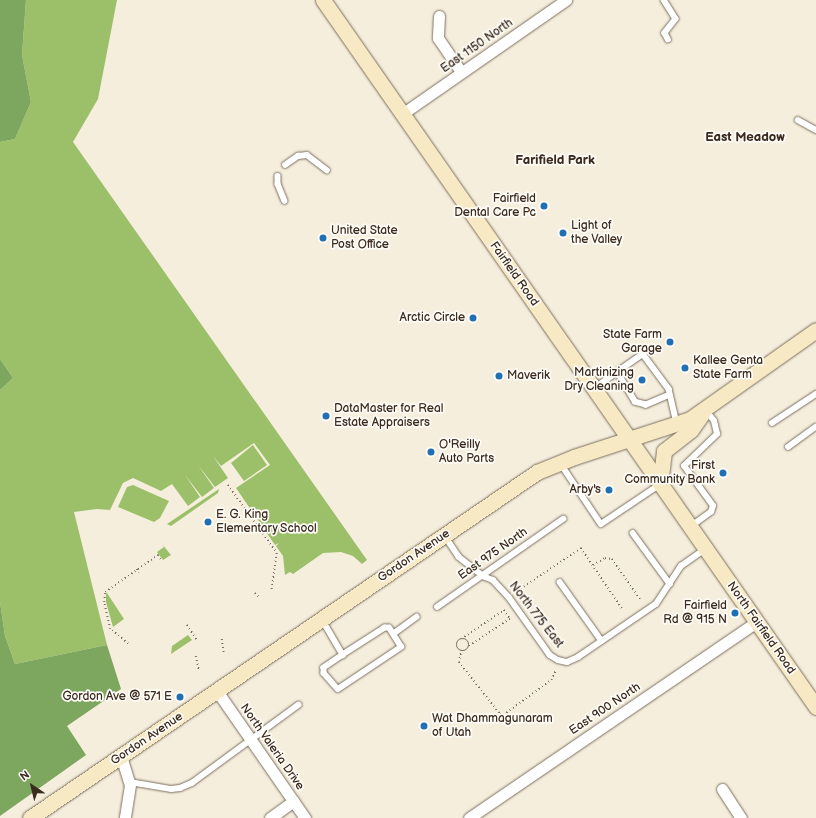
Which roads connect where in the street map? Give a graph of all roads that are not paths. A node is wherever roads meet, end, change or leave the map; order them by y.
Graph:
1 (322, 0) edge
2 (566, 0) edge
3 (664, 0) edge
4 (439, 16) dead end
5 (668, 39) dead end
6 (461, 72) junction
7 (402, 114) junction
8 (798, 120) dead end
9 (816, 130) edge
10 (285, 165) dead end
11 (327, 170) dead end
12 (278, 176) dead end
13 (285, 201) dead end
14 (816, 330) edge
15 (617, 372) junction
16 (594, 389) junction
17 (816, 394) edge
18 (670, 395) junction
19 (705, 409) junction
20 (677, 424) junction
21 (772, 424) dead end
22 (816, 427) edge
23 (628, 438) junction
24 (788, 446) dead end
25 (560, 462) junction
26 (660, 484) junction
27 (563, 519) dead end
28 (690, 527) junction
29 (633, 532) dead end
30 (444, 535) junction
31 (706, 549) junction
32 (483, 576) junction
33 (560, 582) dead end
34 (670, 584) junction
35 (436, 607) dead end
36 (416, 617) dead end
37 (322, 619) junction
38 (756, 622) junction
39 (393, 634) junction
40 (602, 641) junction
41 (343, 655) junction
42 (217, 691) junction
43 (298, 704) dead end
44 (816, 707) edge
45 (251, 739) junction
46 (121, 756) junction
47 (130, 782) junction
48 (722, 789) dead end
49 (293, 801) junction
50 (30, 818) edge
51 (125, 818) edge
52 (270, 818) edge
53 (305, 818) edge
54 (469, 818) edge
55 (741, 818) edge

1 - 7 main road, Fairfield Road
2 - 6 street, East 1150 North
3 - 5 lane
4 - 6 street
6 - 7 street, East 1150 North
7 - 16 main road, Fairfield Road
8 - 9 lane
10 - 11 lane
12 - 13 lane
14 - 19 main road, Gordon Avenue
15 - 16 lane
15 - 18 lane
15 - 18 lane
16 - 23 main road, Fairfield Road
17 - 21 lane
18 - 20 lane
19 - 20 main road, Gordon Avenue
19 - 26 main road
19 - 28 lane
20 - 23 main road, Gordon Avenue
22 - 24 lane
23 - 25 main road, Gordon Avenue
23 - 26 main road, Fairfield Road
25 - 26 lane
25 - 30 main road, Gordon Avenue
26 - 28 main road, Fairfield Road
27 - 32 lane, East 975 North
28 - 31 main road, Fairfield Road
29 - 34 lane
30 - 32 lane, North 775 East
30 - 37 main road, Gordon Avenue
31 - 34 lane
31 - 38 main road, North Fairfield Road
32 - 35 lane, East 975 North
32 - 40 lane, North 775 East
33 - 40 lane
34 - 40 lane
36 - 39 lane
37 - 41 lane
37 - 42 main road, Gordon Avenue
38 - 44 main road, North Fairfield Road
38 - 54 street, East 900 North
39 - 41 lane
39 - 41 lane
42 - 45 street, North Valeria Drive
42 - 46 main road, Gordon Avenue
43 - 45 lane
45 - 47 lane
45 - 49 street, North Valeria Drive
46 - 47 street
46 - 50 main road, Gordon Avenue
47 - 51 street
48 - 55 street
49 - 52 street
49 - 53 street, North Valeria Drive

